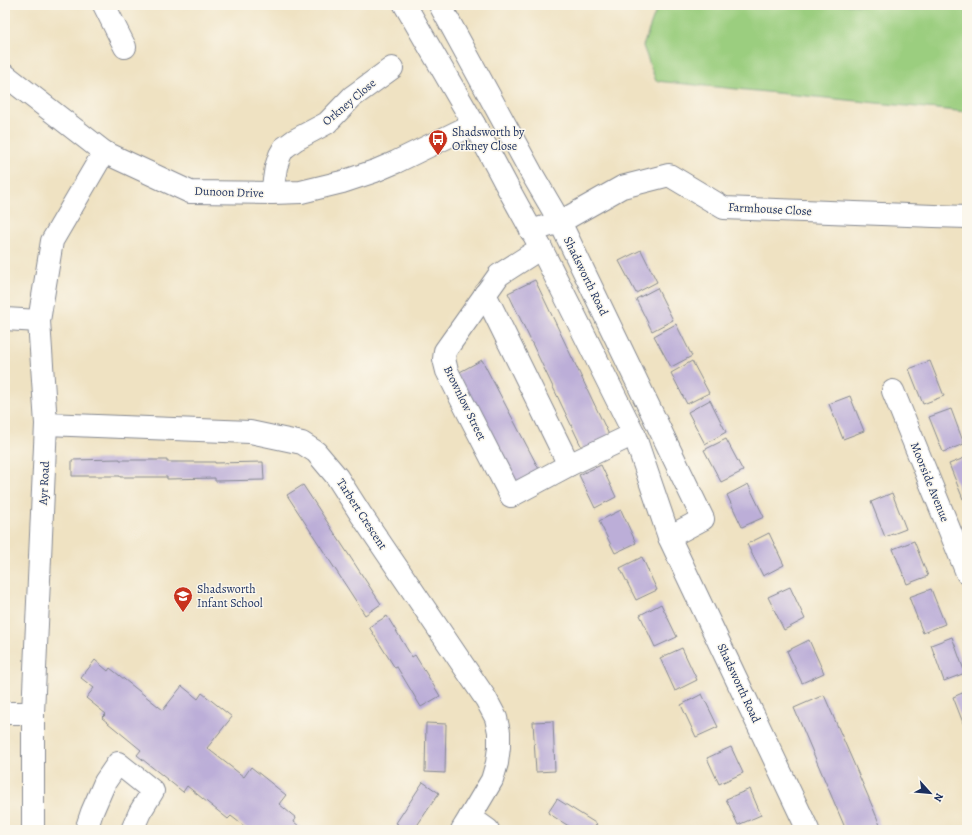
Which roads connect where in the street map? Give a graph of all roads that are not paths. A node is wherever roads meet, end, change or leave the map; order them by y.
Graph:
1 (104, 5) edge
2 (405, 5) edge
3 (440, 5) edge
4 (125, 47) dead end
5 (392, 68) dead end
6 (5, 75) edge
7 (474, 124) junction
8 (104, 152) junction
9 (272, 194) junction
10 (967, 217) edge
11 (560, 222) junction
12 (536, 240) junction
13 (485, 294) junction
14 (5, 319) edge
15 (39, 321) junction
16 (893, 391) dead end
17 (46, 424) junction
18 (634, 434) junction
19 (570, 465) junction
20 (669, 537) junction
21 (967, 573) edge
22 (5, 713) edge
23 (33, 713) junction
24 (466, 824) edge
25 (33, 830) edge
26 (86, 830) edge
27 (132, 830) edge
28 (488, 830) edge
29 (808, 830) edge

1 - 4 street
2 - 7 street, Shadsworth Road
3 - 11 street, Shadsworth Road
5 - 9 street, Orkney Close
6 - 8 street, Dunoon Drive
7 - 9 street, Dunoon Drive
7 - 12 street, Shadsworth Road
8 - 9 street, Dunoon Drive
8 - 15 street, Ayr Road
10 - 11 street, Farmhouse Close
11 - 12 street, Farmhouse Close
11 - 20 street, Shadsworth Road
12 - 13 street, Brownlow Street
12 - 18 street, Shadsworth Road
13 - 19 street
13 - 19 street, Brownlow Street
14 - 15 street
15 - 17 street, Ayr Road
16 - 21 street, Moorside Avenue
17 - 23 street, Ayr Road
17 - 24 street, Tarbert Crescent
18 - 19 street
18 - 20 street, Shadsworth Road
20 - 29 street, Shadsworth Road
22 - 23 street
23 - 25 street, Ayr Road
24 - 28 street, Tarbert Crescent
26 - 27 street

